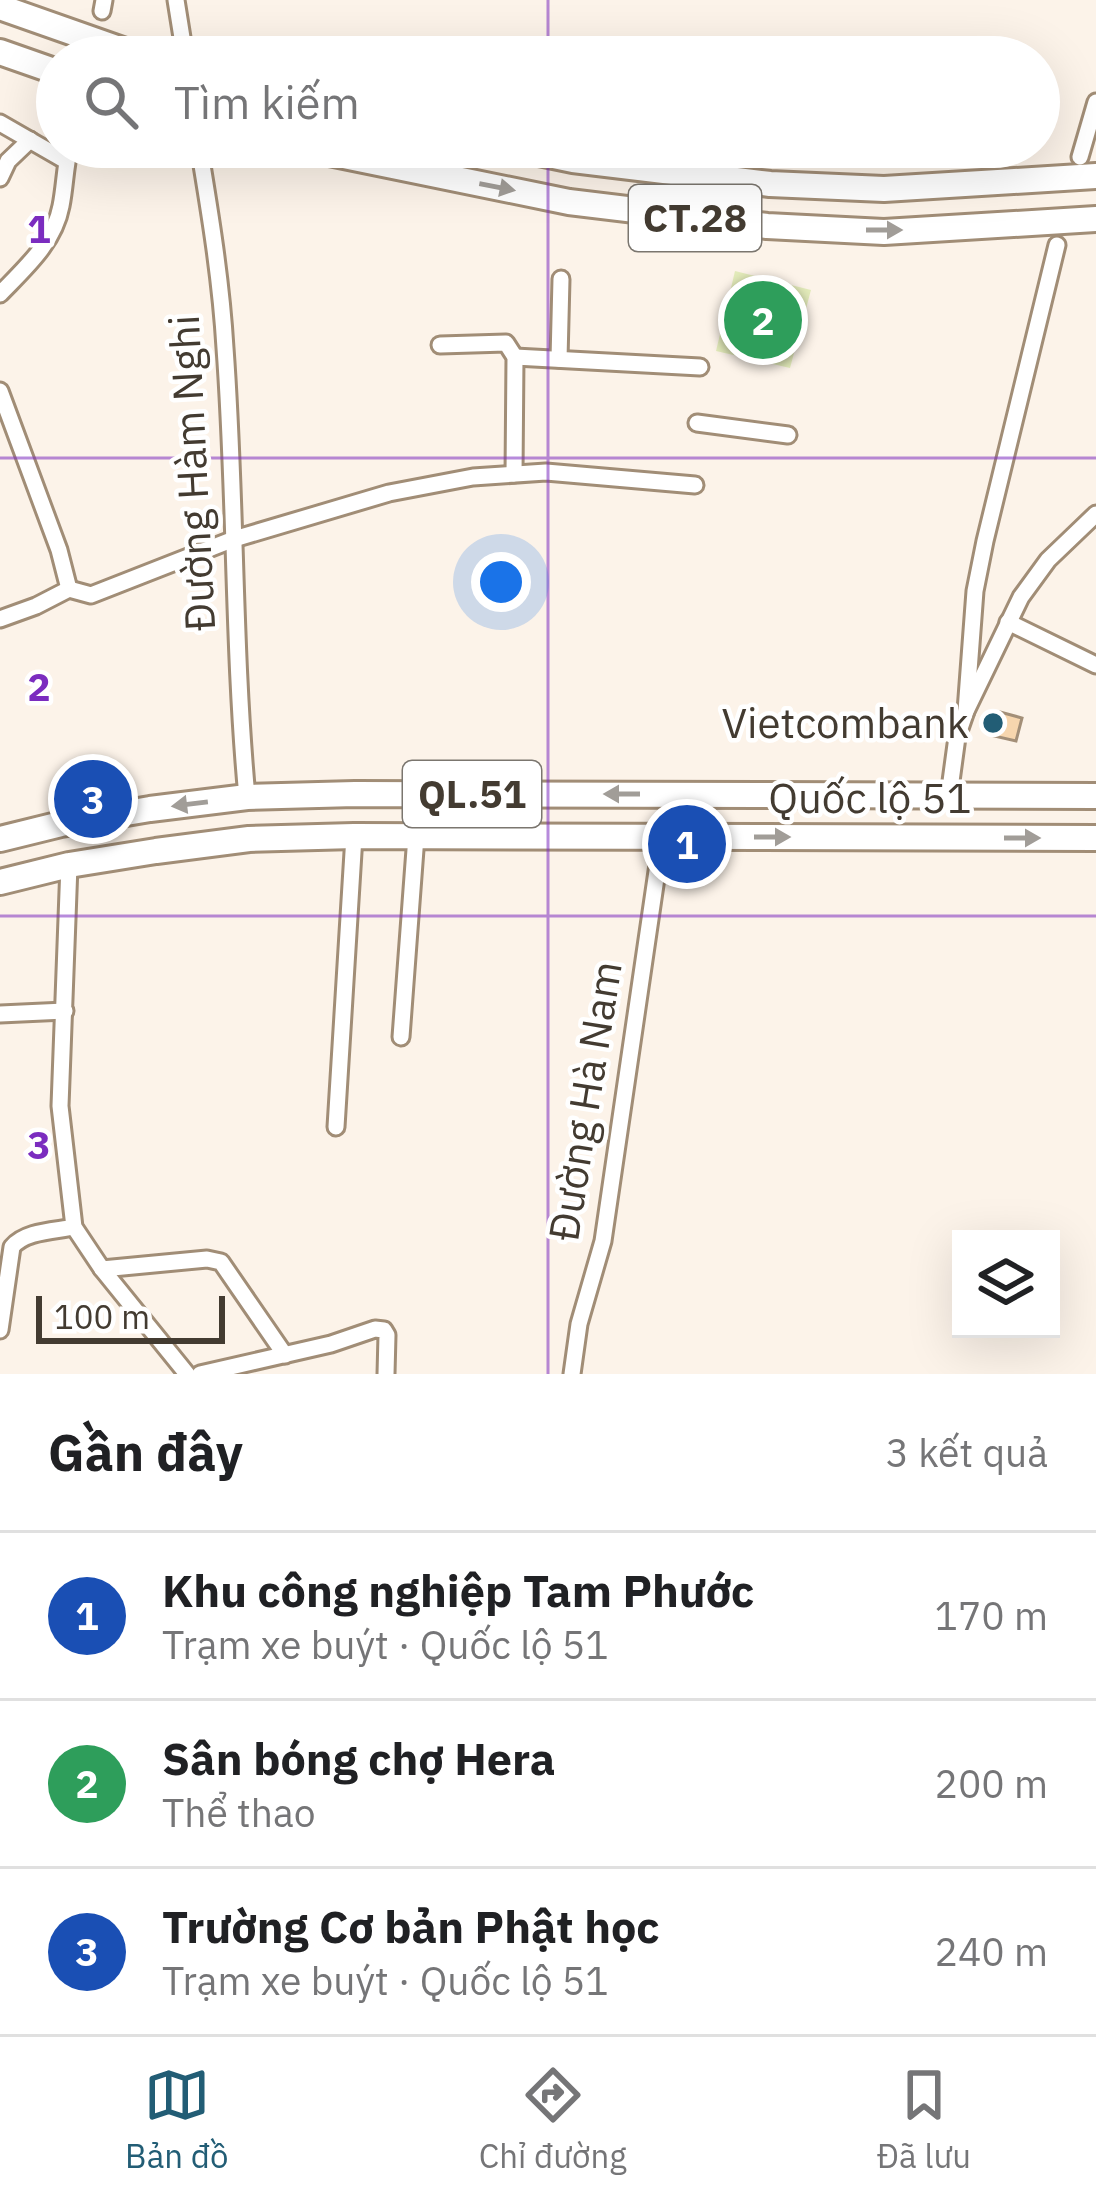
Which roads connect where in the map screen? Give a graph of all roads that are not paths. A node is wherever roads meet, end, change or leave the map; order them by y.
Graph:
1 (176, 0) edge
2 (0, 7) edge
3 (82, 36) edge
4 (182, 36) edge
5 (0, 52) edge
6 (36, 65) edge
7 (1096, 102) edge
8 (0, 123) edge
9 (30, 140) junction
10 (36, 142) edge
11 (1088, 166) edge
12 (66, 168) edge
13 (200, 168) edge
14 (403, 168) edge
15 (639, 168) edge
16 (0, 178) edge
17 (1096, 219) edge
18 (1057, 245) dead end
19 (561, 279) dead end
20 (0, 294) edge
21 (440, 345) dead end
22 (514, 357) junction
23 (559, 359) junction
24 (700, 367) dead end
25 (0, 391) edge
26 (698, 423) dead end
27 (788, 435) dead end
28 (514, 474) junction
29 (694, 485) dead end
30 (1096, 514) edge
31 (234, 539) junction
32 (69, 589) junction
33 (0, 619) edge
34 (1008, 622) junction
35 (1096, 665) edge
36 (966, 711) junction
37 (949, 796) junction
38 (1096, 796) edge
39 (247, 797) junction
40 (354, 836) junction
41 (416, 836) junction
42 (662, 837) junction
43 (948, 838) junction
44 (1096, 838) edge
45 (0, 839) edge
46 (249, 839) junction
47 (69, 865) junction
48 (0, 882) edge
49 (65, 1010) junction
50 (0, 1015) edge
51 (401, 1037) dead end
52 (335, 1126) dead end
53 (74, 1227) junction
54 (102, 1269) junction
55 (0, 1330) edge
56 (285, 1355) junction
57 (570, 1370) edge
58 (187, 1374) edge
59 (200, 1374) edge
60 (386, 1374) edge

1 - 4 street
2 - 3 highway
5 - 6 highway
7 - 11 street
8 - 9 street
9 - 10 street
9 - 16 street
11 - 15 highway, CT.28
12 - 20 street
13 - 31 street, Đường Hàm Nghi
14 -> 17 highway, CT.28
18 - 36 street
19 - 23 street
21 - 22 street
22 - 23 street
22 - 28 street
23 - 24 street
25 - 32 street
26 - 27 street
28 - 29 street
28 - 31 street
30 - 34 street
31 - 32 street
31 - 39 street, Đường Hàm Nghi
32 - 33 street
34 - 35 street
34 - 36 street
36 - 37 street
37 - 38 highway, Quốc lộ 51 / QL.51
37 -> 39 highway, Quốc lộ 51 / QL.51
37 - 43 highway
39 -> 45 highway, Quốc lộ 51 / QL.51
39 - 46 highway
40 - 41 highway, Quốc lộ 51 / QL.51
40 - 46 highway, Quốc lộ 51 / QL.51
40 - 52 street
41 - 42 highway, Quốc lộ 51 / QL.51
41 - 51 street
42 -> 43 highway, Quốc lộ 51 / QL.51
42 - 57 street, Đường Hà Nam
43 -> 44 highway, Quốc lộ 51 / QL.51
46 - 47 highway, Quốc lộ 51 / QL.51
47 - 48 highway, Quốc lộ 51 / QL.51
47 - 49 street
49 - 50 street
49 - 53 street
53 - 54 street
53 - 55 street
54 - 56 street
54 - 58 street
56 - 59 street
56 - 60 street

